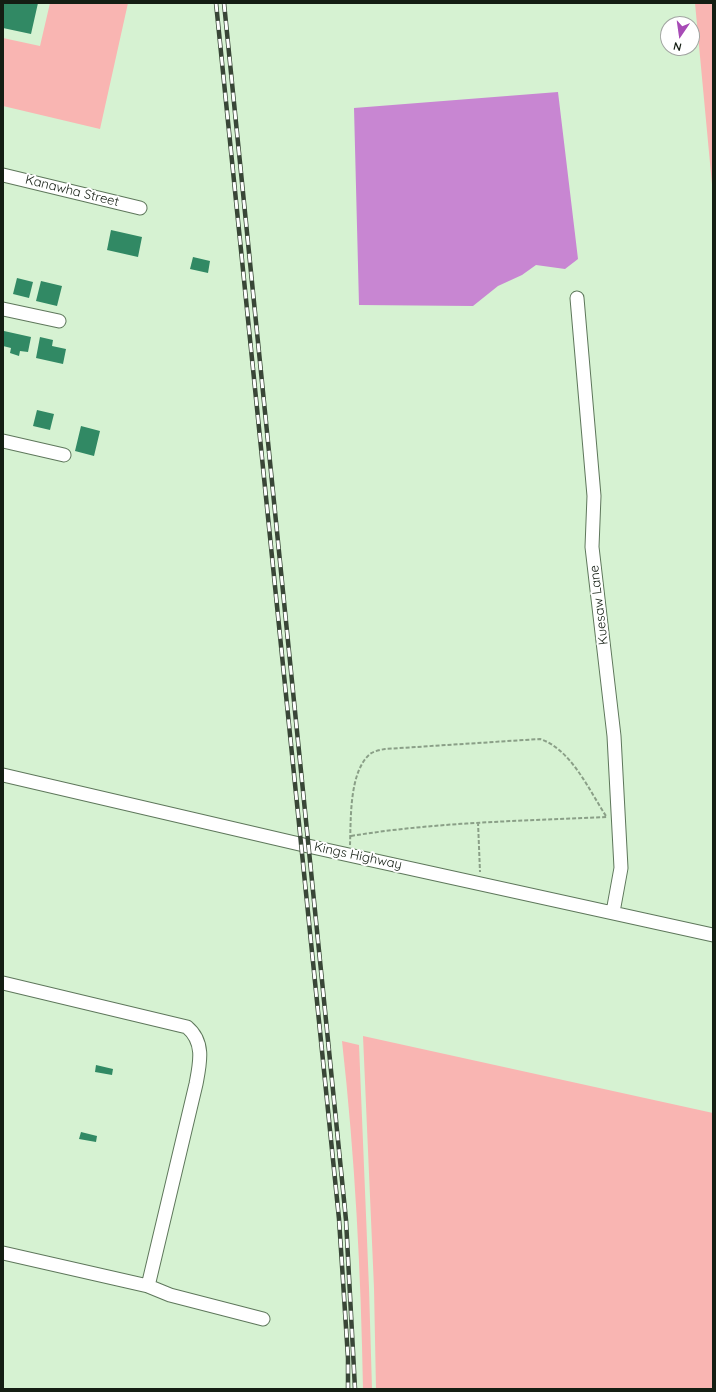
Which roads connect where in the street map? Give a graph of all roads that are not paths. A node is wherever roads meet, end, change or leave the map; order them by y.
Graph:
1 (3, 175) edge
2 (140, 208) dead end
3 (577, 298) dead end
4 (3, 309) edge
5 (60, 321) dead end
6 (3, 441) edge
7 (64, 455) dead end
8 (3, 775) edge
9 (613, 912) junction
10 (713, 935) edge
11 (3, 984) edge
12 (3, 1253) edge
13 (148, 1286) junction
14 (264, 1319) dead end

1 - 2 street, Kanawha Street
3 - 9 street, Kuesaw Lane
4 - 5 street
6 - 7 street
8 - 9 street, Kings Highway
9 - 10 street, Kings Highway
11 - 13 street
12 - 13 street
13 - 14 street

